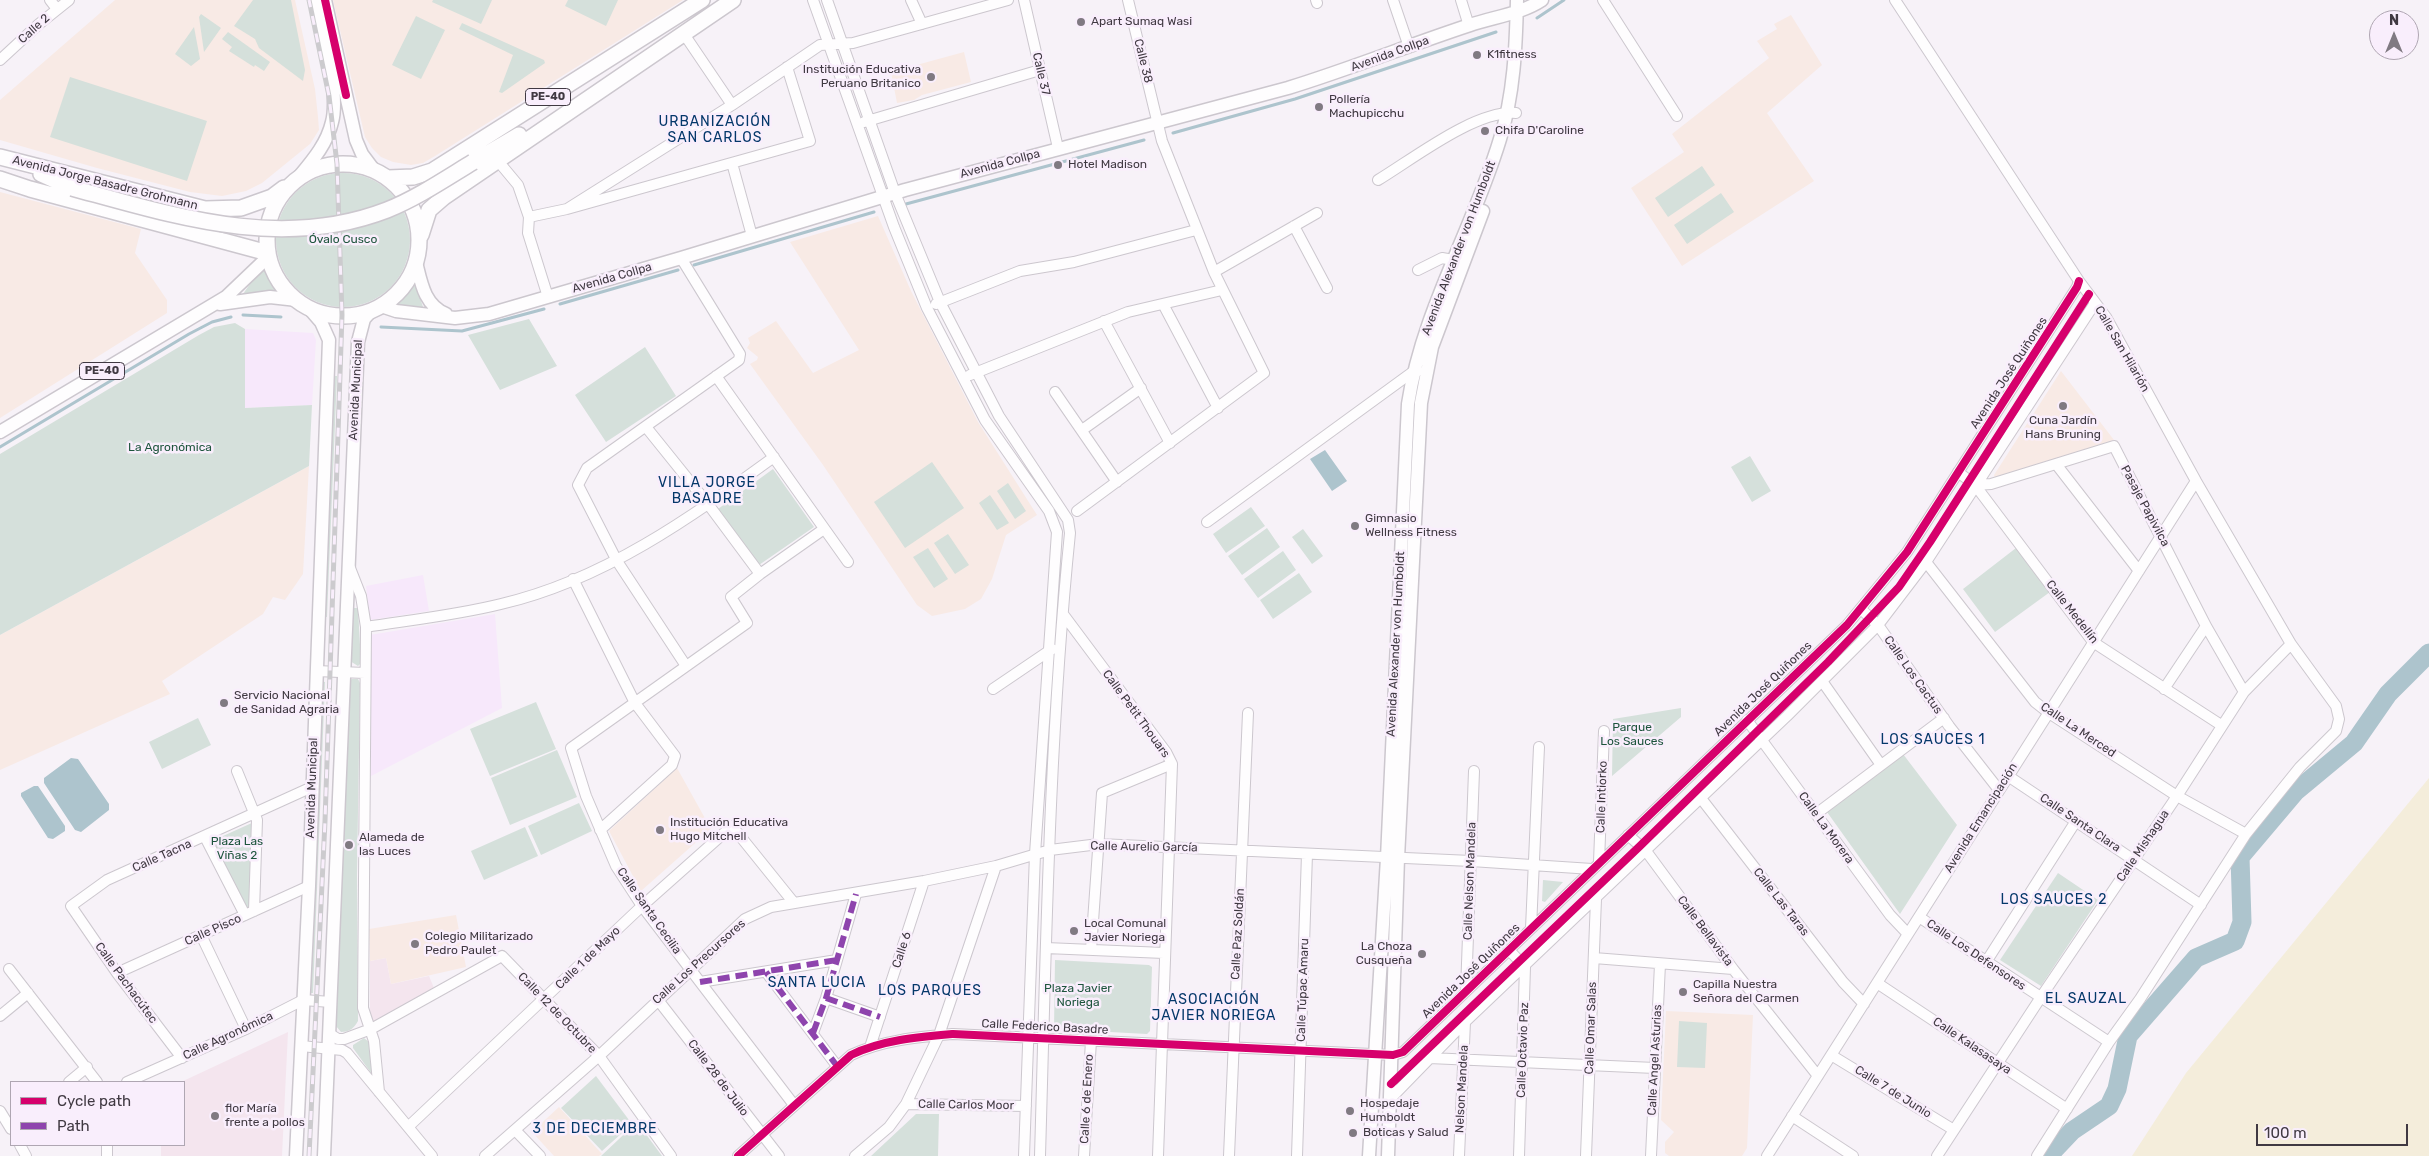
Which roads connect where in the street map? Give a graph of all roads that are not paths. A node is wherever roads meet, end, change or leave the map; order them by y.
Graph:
1 (50, 0) edge
2 (69, 0) edge
3 (314, 0) edge
4 (325, 0) edge
5 (702, 0) edge
6 (733, 0) edge
7 (813, 0) edge
8 (827, 0) edge
9 (911, 0) edge
10 (1024, 0) edge
11 (1128, 0) edge
12 (1393, 0) edge
13 (1460, 0) edge
14 (1542, 0) edge
15 (1603, 0) edge
16 (1895, 0) edge
17 (1002, 1) edge
18 (1520, 5) edge
19 (57, 9) junction
20 (922, 24) junction
21 (1469, 26) junction
22 (684, 34) junction
23 (829, 44) junction
24 (843, 44) junction
25 (1409, 47) junction
26 (0, 60) edge
27 (787, 68) junction
28 (595, 69) junction
29 (1040, 70) junction
30 (610, 82) junction
31 (732, 105) junction
32 (1511, 112) junction
33 (1677, 116) dead end
34 (870, 119) junction
35 (1158, 121) junction
36 (858, 124) junction
37 (1058, 148) junction
38 (0, 157) edge
39 (498, 160) junction
40 (473, 162) junction
41 (732, 163) junction
42 (374, 170) junction
43 (0, 178) edge
44 (388, 178) junction
45 (296, 180) junction
46 (1378, 180) dead end
47 (72, 188) junction
48 (889, 194) junction
49 (567, 210) junction
50 (1317, 213) dead end
51 (529, 217) junction
52 (1294, 226) junction
53 (1196, 230) junction
54 (752, 236) junction
55 (420, 240) junction
56 (269, 255) junction
57 (681, 258) junction
58 (1458, 261) junction
59 (416, 262) junction
60 (1418, 270) dead end
61 (1214, 272) junction
62 (2079, 281) junction
63 (1327, 288) dead end
64 (1222, 290) junction
65 (548, 297) junction
66 (940, 302) junction
67 (2095, 302) junction
68 (303, 303) junction
69 (1163, 304) junction
70 (377, 308) junction
71 (927, 308) junction
72 (204, 309) junction
73 (455, 318) junction
74 (1104, 321) junction
75 (975, 372) junction
76 (1420, 372) junction
77 (716, 376) junction
78 (963, 378) junction
79 (1141, 388) junction
80 (1056, 392) dead end
81 (1218, 408) junction
82 (646, 427) junction
83 (1082, 430) junction
84 (0, 432) edge
85 (1170, 443) junction
86 (774, 457) junction
87 (2056, 464) junction
88 (1958, 472) junction
89 (2196, 481) junction
90 (1117, 482) junction
91 (1975, 485) junction
92 (708, 504) junction
93 (1077, 511) dead end
94 (1207, 522) dead end
95 (824, 529) junction
96 (2161, 536) junction
97 (617, 561) junction
98 (848, 562) dead end
99 (1926, 562) junction
100 (349, 565) junction
101 (2139, 571) junction
102 (760, 574) junction
103 (573, 579) junction
104 (1861, 609) junction
105 (1063, 614) junction
106 (1878, 625) junction
107 (2206, 626) junction
108 (366, 627) junction
109 (2093, 642) junction
110 (1061, 643) junction
111 (2291, 644) junction
112 (1049, 651) junction
113 (686, 666) junction
114 (316, 671) junction
115 (344, 672) junction
116 (365, 673) junction
117 (1822, 681) junction
118 (992, 688) dead end
119 (2164, 689) junction
120 (2244, 692) junction
121 (635, 703) junction
122 (1248, 713) dead end
123 (2049, 713) junction
124 (1944, 718) junction
125 (1747, 720) junction
126 (2221, 725) junction
127 (1604, 731) dead end
128 (1762, 740) junction
129 (1539, 747) dead end
130 (1172, 764) junction
131 (1881, 765) junction
132 (237, 771) dead end
133 (1474, 771) dead end
134 (2008, 776) junction
135 (312, 787) junction
136 (2000, 790) junction
137 (2177, 796) junction
138 (1700, 798) junction
139 (255, 814) junction
140 (1816, 814) junction
141 (2076, 821) junction
142 (600, 830) junction
143 (2246, 834) junction
144 (1628, 835) junction
145 (205, 837) junction
146 (1099, 844) junction
147 (1170, 847) junction
148 (1242, 849) junction
149 (1050, 850) junction
150 (1646, 851) junction
151 (1035, 854) junction
152 (1307, 854) junction
153 (1392, 858) junction
154 (2135, 860) junction
155 (1471, 861) junction
156 (1534, 865) junction
157 (996, 866) junction
158 (1596, 866) junction
159 (924, 881) junction
160 (309, 886) junction
161 (856, 894) junction
162 (1596, 899) junction
163 (794, 903) junction
164 (2201, 905) junction
165 (71, 906) joint
166 (642, 906) junction
167 (250, 913) junction
168 (1919, 917) junction
169 (1532, 928) junction
170 (1908, 934) junction
171 (201, 935) junction
172 (1046, 948) junction
173 (1092, 950) junction
174 (1509, 950) junction
175 (1164, 953) junction
176 (1594, 958) junction
177 (837, 960) junction
178 (1986, 962) junction
179 (1660, 964) junction
180 (1525, 967) junction
181 (9, 969) dead end
182 (1733, 969) junction
183 (691, 970) junction
184 (766, 972) junction
185 (117, 973) junction
186 (700, 982) junction
187 (1877, 983) junction
188 (1466, 991) junction
189 (28, 994) junction
190 (2041, 997) junction
191 (826, 998) junction
192 (303, 1000) junction
193 (544, 1000) junction
194 (658, 1000) junction
195 (330, 1002) junction
196 (1864, 1004) junction
197 (0, 1016) edge
198 (880, 1018) junction
199 (1465, 1022) junction
200 (371, 1029) junction
201 (246, 1030) junction
202 (813, 1033) junction
203 (330, 1034) junction
204 (939, 1035) junction
205 (1028, 1038) junction
206 (1044, 1039) junction
207 (1091, 1041) junction
208 (2109, 1042) junction
209 (1161, 1044) junction
210 (301, 1046) junction
211 (870, 1047) junction
212 (1233, 1047) junction
213 (329, 1049) junction
214 (1301, 1050) junction
215 (1374, 1053) junction
216 (1392, 1055) junction
217 (1831, 1055) junction
218 (599, 1056) junction
219 (182, 1058) junction
220 (1429, 1058) junction
221 (1463, 1059) junction
222 (1522, 1062) junction
223 (1999, 1063) junction
224 (1589, 1065) junction
225 (837, 1066) junction
226 (87, 1067) junction
227 (1655, 1068) junction
228 (1818, 1076) junction
229 (70, 1081) edge
230 (96, 1081) edge
231 (129, 1081) edge
232 (380, 1092) junction
233 (1391, 1098) junction
234 (906, 1104) junction
235 (794, 1105) junction
236 (1026, 1106) junction
237 (2067, 1108) junction
238 (0, 1111) edge
239 (1792, 1116) junction
240 (10, 1125) edge
241 (408, 1127) junction
242 (515, 1130) junction
243 (1954, 1130) junction
244 (761, 1135) junction
245 (296, 1156) edge
246 (324, 1156) edge
247 (432, 1156) edge
248 (485, 1156) edge
249 (540, 1156) edge
250 (671, 1156) edge
251 (738, 1156) edge
252 (779, 1156) edge
253 (856, 1156) edge
254 (1024, 1156) edge
255 (1040, 1156) edge
256 (1084, 1156) edge
257 (1158, 1156) edge
258 (1229, 1156) edge
259 (1297, 1156) edge
260 (1369, 1156) edge
261 (1388, 1156) edge
262 (1459, 1156) edge
263 (1519, 1156) edge
264 (1586, 1156) edge
265 (1651, 1156) edge
266 (1767, 1156) edge
267 (1853, 1156) edge
268 (1937, 1156) edge
269 (2037, 1156) edge

1 - 19 street
2 - 19 street, Calle 2
3 - 45 main road
4 - 42 main road
5 - 28 highway, PE-40
6 - 22 highway, PE-40
7 - 23 street
8 - 24 street
9 - 20 street
10 - 29 street, Calle 37
11 - 35 street, Calle 38
12 - 25 street
13 - 21 street
14 - 18 main road, Avenida Collpa
15 - 33 street
16 - 62 street, Calle San Hilarión
17 - 20 street
18 - 21 main road, Avenida Collpa
18 - 32 main road, Avenida Alexander von Humboldt
19 - 26 street, Calle 2
20 - 24 street
21 - 25 main road, Avenida Collpa
22 - 30 highway, PE-40
22 - 31 street
23 - 24 street
23 - 27 street
23 - 36 street
24 - 34 street
25 - 35 main road, Avenida Collpa
27 - 31 street
27 - 41 street
28 - 40 highway
28 - 44 highway, PE-40
29 - 34 street
29 - 37 street, Calle 37
30 - 39 highway, PE-40
30 - 40 highway
31 - 49 street
32 - 46 street
32 - 58 main road, Avenida Alexander von Humboldt
34 - 36 street
34 - 48 street
35 - 37 main road, Avenida Collpa
35 - 53 street, Calle 38
36 - 48 street
37 - 48 main road, Avenida Collpa
38 - 45 highway, Avenida Jorge Basadre Grohmann
38 - 47 highway
39 - 51 street
39 - 55 highway, PE-40
40 - 47 highway, bridge
41 - 49 street
41 - 54 street
42 - 44 highway
42 - 45 highway
43 - 47 highway
43 - 56 highway, Avenida Jorge Basadre Grohmann
44 - 55 highway
45 - 56 highway
48 - 54 main road, Avenida Collpa
48 - 66 street
48 - 71 street
49 - 51 street
50 - 52 street
51 - 65 street
52 - 61 street
52 - 63 street
53 - 61 street, Calle 38
53 - 66 street
54 - 57 main road, Avenida Collpa
55 - 59 highway
56 - 68 highway
56 - 72 main road, PE-40
57 - 65 main road, Avenida Collpa
57 - 77 street
58 - 60 street
58 - 76 main road, Avenida Alexander von Humboldt
59 - 70 highway
59 - 73 main road
61 - 64 street, Calle 38
62 - 67 street, Calle San Hilarión
62 - 88 street, Avenida José Quiñones
64 - 69 street
64 - 81 street, Calle 38
65 - 73 main road, Avenida Collpa
66 - 71 street
66 - 75 street
67 - 89 street, Calle San Hilarión
67 - 91 street
68 - 70 highway
68 - 72 main road, PE-40
68 - 114 main road, Avenida Municipal
69 - 74 street
69 - 81 street
70 - 73 main road, Avenida Collpa
70 - 100 main road, Avenida Municipal
71 - 78 street
72 - 84 main road, PE-40
74 - 75 street
74 - 79 street
75 - 78 street
75 - 105 street
76 - 94 street
76 - 153 main road, Avenida Alexander von Humboldt
77 - 82 street
77 - 86 street
78 - 112 street
79 - 83 street
79 - 85 street
80 - 83 street
81 - 85 street
82 - 92 street
82 - 97 street
83 - 90 street
85 - 90 street
86 - 92 street
86 - 95 street
87 - 91 street, Pasaje Papivilca
87 - 96 street, Pasaje Papivilca
87 - 101 street
88 - 91 street, Calle Medellín
88 - 104 street, Avenida José Quiñones
89 - 96 street, Avenida Emancipación
89 - 111 street, Calle San Hilarión
90 - 93 street
91 - 99 street
91 - 109 street, Calle Medellín
92 - 97 street
92 - 102 street
95 - 98 street
95 - 102 street
96 - 101 street, Avenida Emancipación
96 - 107 street, Pasaje Papivilca
97 - 103 street
97 - 113 street
99 - 106 street
99 - 123 street, Calle La Merced
100 - 108 street, Avenida Municipal
100 - 115 main road, Avenida Municipal
101 - 109 street, Avenida Emancipación
102 - 113 street
103 - 108 street
103 - 121 street
104 - 106 street, Calle Los Cactus
104 - 125 street, Avenida José Quiñones
105 - 110 street
105 - 130 street, Calle Petit Thouars
106 - 117 street
106 - 124 street, Calle Los Cactus
107 - 119 street
107 - 120 street, Pasaje Papivilca
108 - 116 street, Avenida Municipal
109 - 119 street, Calle Medellín
109 - 123 street, Avenida Emancipación
110 - 112 street
110 - 149 street
111 - 120 street, Calle Mishagua
111 - 143 street, Calle San Hilarión
112 - 118 street
112 - 151 street
113 - 121 street
114 - 115 street
114 - 135 main road, Avenida Municipal
115 - 116 street
115 - 195 main road, Avenida Municipal
116 - 200 street, Avenida Municipal
117 - 128 street
117 - 131 street
119 - 126 street, Calle Medellín
120 - 126 street, Calle Mishagua
121 - 142 street, Calle Santa Cecilia
121 - 142 street
122 - 148 street, Calle Paz Soldán
123 - 134 street, Avenida Emancipación
123 - 137 street, Calle La Merced
124 - 131 street
124 - 136 street, Calle Los Cactus
125 - 128 street, Calle La Morera
125 - 144 street, Avenida José Quiñones
126 - 137 street, Calle Mishagua
127 - 158 street, Calle Intiorko
128 - 138 street
128 - 140 street, Calle La Morera
129 - 156 street
130 - 146 street
130 - 147 street, Calle Petit Thouars
131 - 140 street
132 - 139 street
133 - 155 street, Calle Nelson Mandela
134 - 136 street, Avenida Emancipación
134 - 141 street, Calle Santa Clara
135 - 139 street, Calle Tacna
135 - 160 main road, Avenida Municipal
136 - 168 street, Avenida Emancipación
137 - 143 street, Calle La Merced
137 - 154 street, Calle Mishagua
138 - 150 street
138 - 196 street, Calle Las Taras
139 - 145 street, Calle Tacna
139 - 167 street
140 - 170 street, Calle La Morera
141 - 154 street, Calle Santa Clara
141 - 178 street
142 - 166 street, Calle Santa Cecilia
143 - 164 street
144 - 150 street, Calle Bellavista
144 - 158 street, Avenida José Quiñones
145 - 165 street, Calle Tacna
145 - 167 street
146 - 147 street, Calle Aurelio García
146 - 149 street, Calle Aurelio García
146 - 173 street
147 - 148 street, Calle Aurelio García
147 - 175 street, Calle Petit Thouars
148 - 152 street, Calle Aurelio García
148 - 212 street, Calle Paz Soldán
149 - 151 street, Calle Aurelio García
149 - 172 street
150 - 162 street
150 - 182 street, Calle Bellavista
151 - 157 street, Calle Aurelio García
151 - 205 street
152 - 153 street, Calle Aurelio García
152 - 214 street, Calle Túpac Amaru
153 - 155 street, Calle Aurelio García
153 - 215 main road, Avenida Alexander von Humboldt
153 - 216 main road, Avenida Alexander von Humboldt
154 - 164 street, Calle Santa Clara
154 - 190 street, Calle Mishagua
155 - 156 street, Calle Aurelio García
155 - 188 street, Calle Nelson Mandela
156 - 158 street, Calle Aurelio García
156 - 169 street
157 - 159 street, Calle Los Precursores
157 - 204 street
158 - 169 street, Avenida José Quiñones
159 - 161 street, Calle Los Precursores
159 - 198 street, Calle 6
160 - 167 street, Calle Pisco
160 - 192 main road, Avenida Municipal
161 - 163 street, Calle Los Precursores
161 - 177 street
162 - 176 street, Calle Omar Salas
162 - 180 street
163 - 166 street, Calle 1 de Mayo
163 - 183 street, Calle Los Precursores
164 - 208 street
165 - 185 street, Calle Pachacútec
166 - 183 street, Calle Santa Cecilia
166 - 193 street, Calle 1 de Mayo
167 - 171 street, Calle Pisco
168 - 170 street, Avenida Emancipación
168 - 178 street, Calle Los Defensores
169 - 174 street, Avenida José Quiñones
170 - 187 street, Avenida Emancipación
171 - 185 street, Calle Pisco
171 - 201 street
172 - 173 street
172 - 206 street
173 - 175 street
174 - 180 street
174 - 188 street, Avenida José Quiñones
175 - 209 street, Calle Petit Thouars
176 - 179 street
176 - 224 street, Calle Omar Salas
177 - 184 street
177 - 191 street
178 - 190 street, Calle Los Defensores
179 - 182 street
179 - 227 street, Calle Angel Asturias
180 - 199 street
180 - 222 street, Calle Octavio Paz
181 - 189 street
182 - 228 street, Calle Bellavista
183 - 186 street, Calle Santa Cecilia
183 - 194 street, Calle Los Precursores
184 - 186 street
184 - 202 street
185 - 219 street, Calle Pachacútec
186 - 235 street, Calle Santa Cecilia
187 - 196 street, Avenida Emancipación
187 - 223 street, Calle Kalasasaya
188 - 216 street, Avenida José Quiñones
189 - 197 street
189 - 226 street
190 - 208 street, Calle Los Defensores
190 - 223 street, Calle Mishagua
191 - 198 street
191 - 202 street
192 - 195 street
192 - 201 street, Calle Agronómica
192 - 210 main road, Avenida Municipal
193 - 200 street, Calle 12 de Octubre
193 - 218 street, Calle 12 de Octubre
193 - 241 street, Calle 1 de Mayo
194 - 218 street, Calle Los Precursores
194 - 244 street, Calle 28 de Julio
195 - 203 main road, Avenida Municipal
196 - 217 street, Avenida Emancipación
198 - 211 street, Calle 6
199 - 220 street
199 - 221 street, Nelson Mandela
200 - 203 street, Calle 12 de Octubre
200 - 232 street, Avenida Municipal
201 - 219 street, Calle Agronómica
202 - 225 street
203 - 213 main road, Avenida Municipal
204 - 205 street, Calle Federico Basadre
204 - 211 street, Calle Federico Basadre
204 - 234 street
205 - 206 street, Calle Federico Basadre
205 - 236 street
206 - 207 street, Calle Federico Basadre
206 - 255 street
207 - 209 street, Calle Federico Basadre
207 - 256 street, Calle 6 de Enero
208 - 237 street
209 - 212 street, Calle Federico Basadre
209 - 257 street, Calle Petit Thouars
210 - 213 street
210 - 245 main road, Avenida Municipal
211 - 225 street, Calle Federico Basadre
212 - 214 street, Calle Federico Basadre
212 - 258 street, Calle Paz Soldán
213 - 232 street
213 - 246 main road, Avenida Municipal
214 - 215 street, Calle Federico Basadre
214 - 259 street, Calle Túpac Amaru
215 - 216 street, Calle Federico Basadre
215 - 260 main road, Avenida Alexander von Humboldt
216 - 233 main road, Avenida Alexander von Humboldt
217 - 228 street, Avenida Emancipación
217 - 243 street, Calle 7 de Junio
218 - 242 street, Calle Los Precursores
218 - 250 street, Calle 12 de Octubre
219 - 231 street, Calle Agronómica
220 - 221 street
220 - 233 street
221 - 222 street
221 - 262 street, Nelson Mandela
222 - 224 street
222 - 263 street, Calle Octavio Paz
223 - 237 street, Calle Kalasasaya
223 - 243 street, Calle Mishagua
224 - 227 street
224 - 264 street, Calle Omar Salas
225 - 235 street, Calle Federico Basadre
226 - 229 street
226 - 230 street
227 - 265 street, Calle Angel Asturias
228 - 239 street, Avenida Emancipación
232 - 241 street
233 - 261 main road, Avenida Alexander von Humboldt
234 - 236 street, Calle Carlos Moor
234 - 253 street
235 - 244 street, Calle Federico Basadre
236 - 254 street
237 - 269 street
238 - 240 street
239 - 266 street, Avenida Emancipación
239 - 267 street
241 - 247 street
242 - 248 street, Calle Los Precursores
242 - 249 street
243 - 268 street, Calle Mishagua
244 - 251 street, Calle Federico Basadre
244 - 252 street, Calle 28 de Julio

